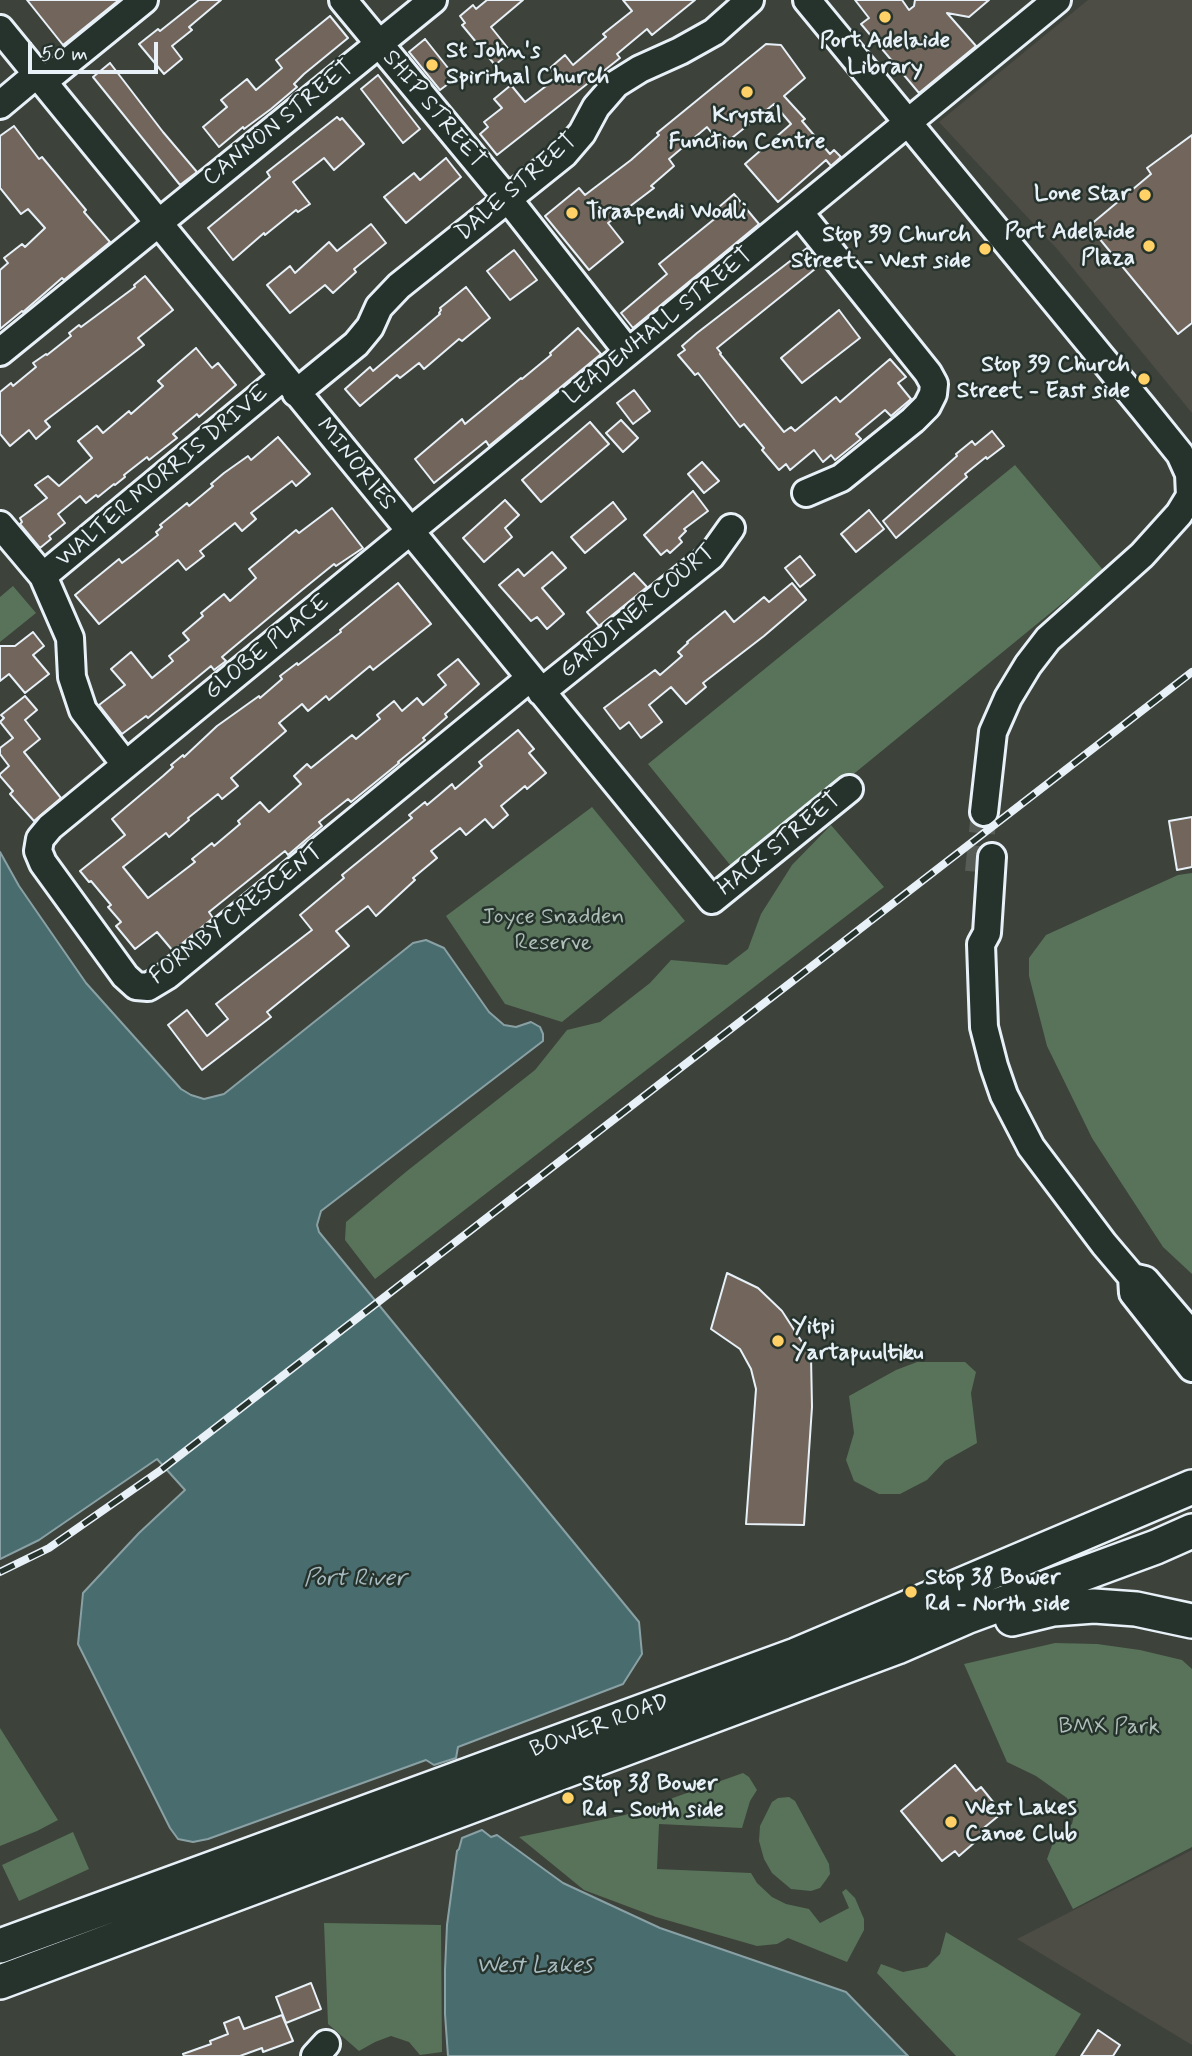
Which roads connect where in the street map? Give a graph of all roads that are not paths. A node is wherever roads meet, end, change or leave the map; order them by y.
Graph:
1 (144, 0) edge
2 (343, 0) edge
3 (433, 0) edge
4 (750, 0) edge
5 (807, 0) edge
6 (1057, 0) edge
7 (0, 29) edge
8 (379, 44) junction
9 (40, 78) junction
10 (0, 105) edge
11 (909, 123) junction
12 (508, 200) junction
13 (800, 213) junction
14 (158, 223) junction
15 (0, 352) edge
16 (628, 352) junction
17 (290, 385) junction
18 (806, 493) dead end
19 (0, 525) edge
20 (730, 528) dead end
21 (411, 532) junction
22 (43, 576) junction
23 (536, 685) junction
24 (125, 764) junction
25 (849, 789) dead end
26 (991, 805) tunnel mouth
27 (985, 865) tunnel mouth
28 (712, 900) joint
29 (1132, 1277) junction
30 (1192, 1335) edge
31 (1192, 1368) edge
32 (1192, 1467) edge
33 (1180, 1492) edge
34 (1192, 1531) edge
35 (1192, 1620) edge
36 (897, 1647) junction
37 (0, 1947) edge
38 (0, 1982) edge

1 - 9 street
2 - 8 street, SHIP STREET
3 - 8 street, CANNON STREET
4 - 12 street, DALE STREET
5 - 11 street
6 - 11 street, LEADENHALL STREET
7 - 9 street, MINORIES
8 - 12 street, SHIP STREET
8 - 14 street, CANNON STREET
9 - 10 street
9 - 14 street, MINORIES
11 - 13 street, LEADENHALL STREET
11 - 26 street
12 - 16 street, SHIP STREET
12 - 17 street, DALE STREET
13 - 16 street, LEADENHALL STREET
13 - 18 street
14 - 15 street, CANNON STREET
14 - 17 street, MINORIES
16 - 21 street, LEADENHALL STREET
17 - 21 street, MINORIES
17 - 22 street, WALTER MORRIS DRIVE
19 - 22 street
20 - 23 street, GARDINER COURT
21 - 23 street, MINORIES
21 - 24 street, GLOBE PLACE
22 - 24 street
23 - 24 street, FORMBY CRESCENT
23 - 28 street, MINORIES
25 - 28 street, HACK STREET
27 - 29 street
29 - 30 street
29 - 31 street
32 - 33 main road
33 - 37 main road, BOWER ROAD
34 - 36 main road, BOWER ROAD
35 - 36 main road
36 - 38 main road, BOWER ROAD

